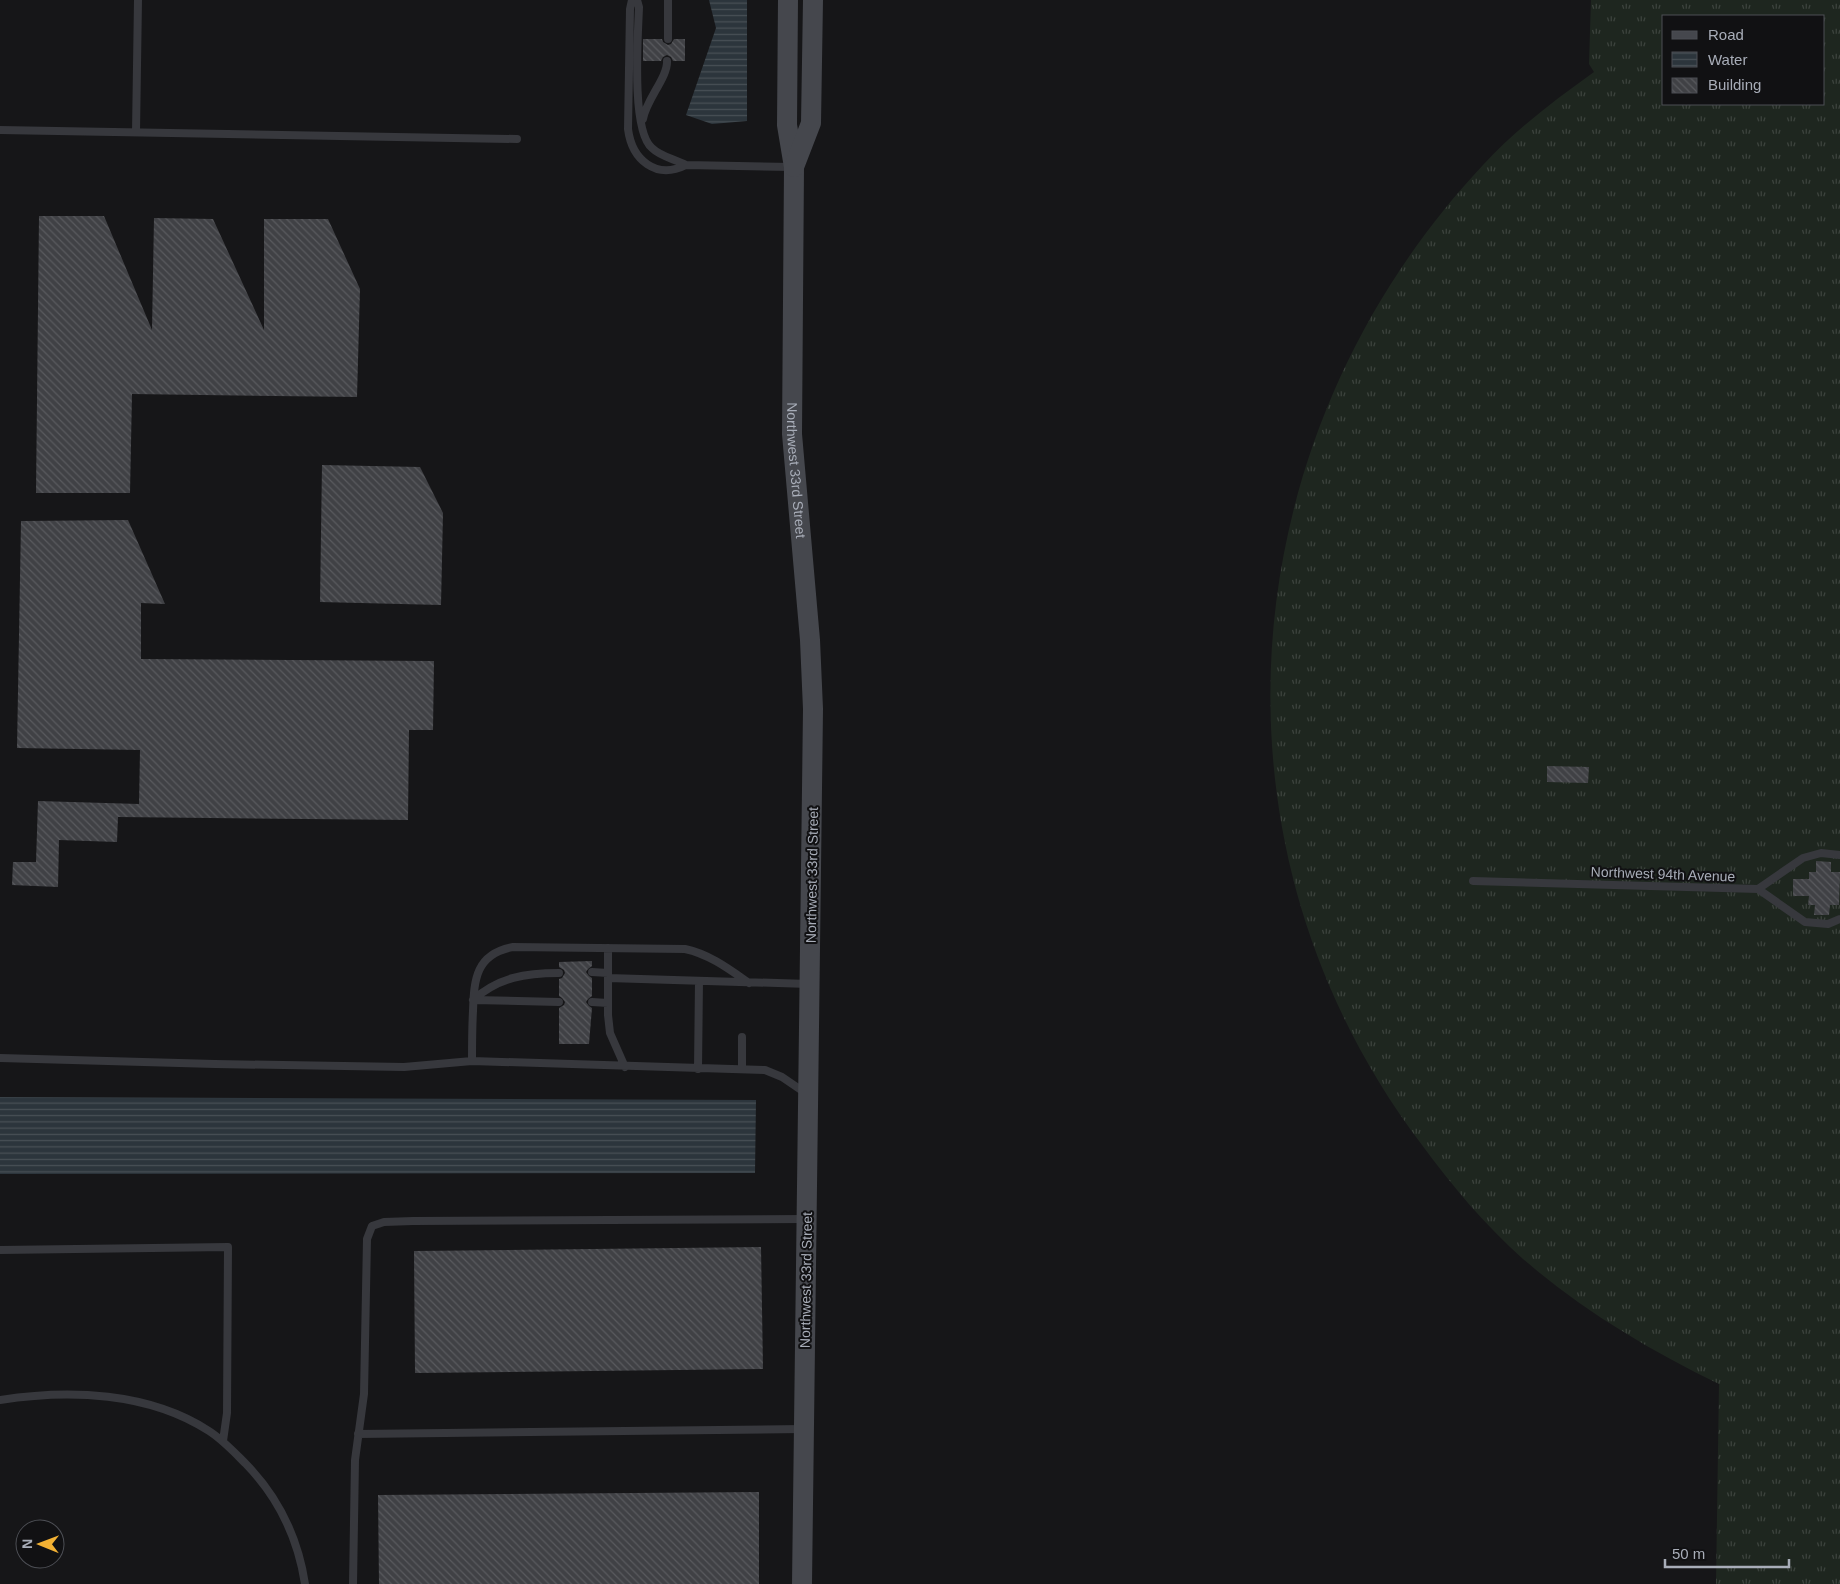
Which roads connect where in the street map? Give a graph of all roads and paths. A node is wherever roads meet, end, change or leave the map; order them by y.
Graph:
1 (138, 0) edge
2 (632, 0) edge
3 (637, 0) edge
4 (668, 0) edge
5 (788, 0) edge
6 (813, 0) edge
7 (668, 39) dead end
8 (668, 61) dead end
9 (642, 126) junction
10 (0, 130) edge
11 (136, 132) junction
12 (517, 139) dead end
13 (686, 166) junction
14 (794, 167) junction
15 (1840, 855) edge
16 (1473, 881) dead end
17 (1758, 889) junction
18 (1840, 918) edge
19 (608, 948) junction
20 (559, 972) dead end
21 (592, 972) dead end
22 (608, 976) junction
23 (699, 981) junction
24 (749, 983) junction
25 (811, 984) junction
26 (473, 1000) junction
27 (559, 1002) dead end
28 (592, 1002) dead end
29 (608, 1003) junction
30 (742, 1037) dead end
31 (0, 1058) edge
32 (472, 1061) junction
33 (625, 1067) junction
34 (698, 1069) junction
35 (742, 1069) junction
36 (808, 1095) junction
37 (807, 1219) junction
38 (0, 1250) edge
39 (0, 1400) edge
40 (804, 1429) junction
41 (358, 1434) junction
42 (222, 1440) junction
43 (305, 1584) edge
44 (354, 1584) edge
45 (802, 1584) edge

1 - 11 lane
2 - 13 lane
3 - 9 lane
4 - 7 lane
5 - 14 street, Northwest 33rd Street
6 - 14 street, Northwest 33rd Street
8 - 9 lane
9 - 13 lane
10 - 11 lane
11 - 12 lane
13 - 14 lane
14 - 25 street, Northwest 33rd Street
15 - 17 lane
16 - 17 lane, Northwest 94th Avenue
17 - 18 lane
19 - 22 lane
19 - 24 lane
19 - 26 lane
20 - 26 lane
21 - 22 lane
22 - 23 lane
22 - 29 lane
23 - 24 lane
23 - 34 lane
24 - 25 lane
25 - 36 street, Northwest 33rd Street
26 - 27 lane
26 - 32 lane
28 - 29 lane
29 - 33 lane
30 - 35 lane
31 - 32 lane
32 - 33 lane
33 - 34 lane
34 - 35 lane
35 - 36 lane
36 - 37 street, Northwest 33rd Street
37 - 40 street, Northwest 33rd Street
37 - 41 lane
38 - 42 lane
39 - 42 lane
40 - 41 lane
40 - 45 street, Northwest 33rd Street
41 - 44 lane
42 - 43 lane

